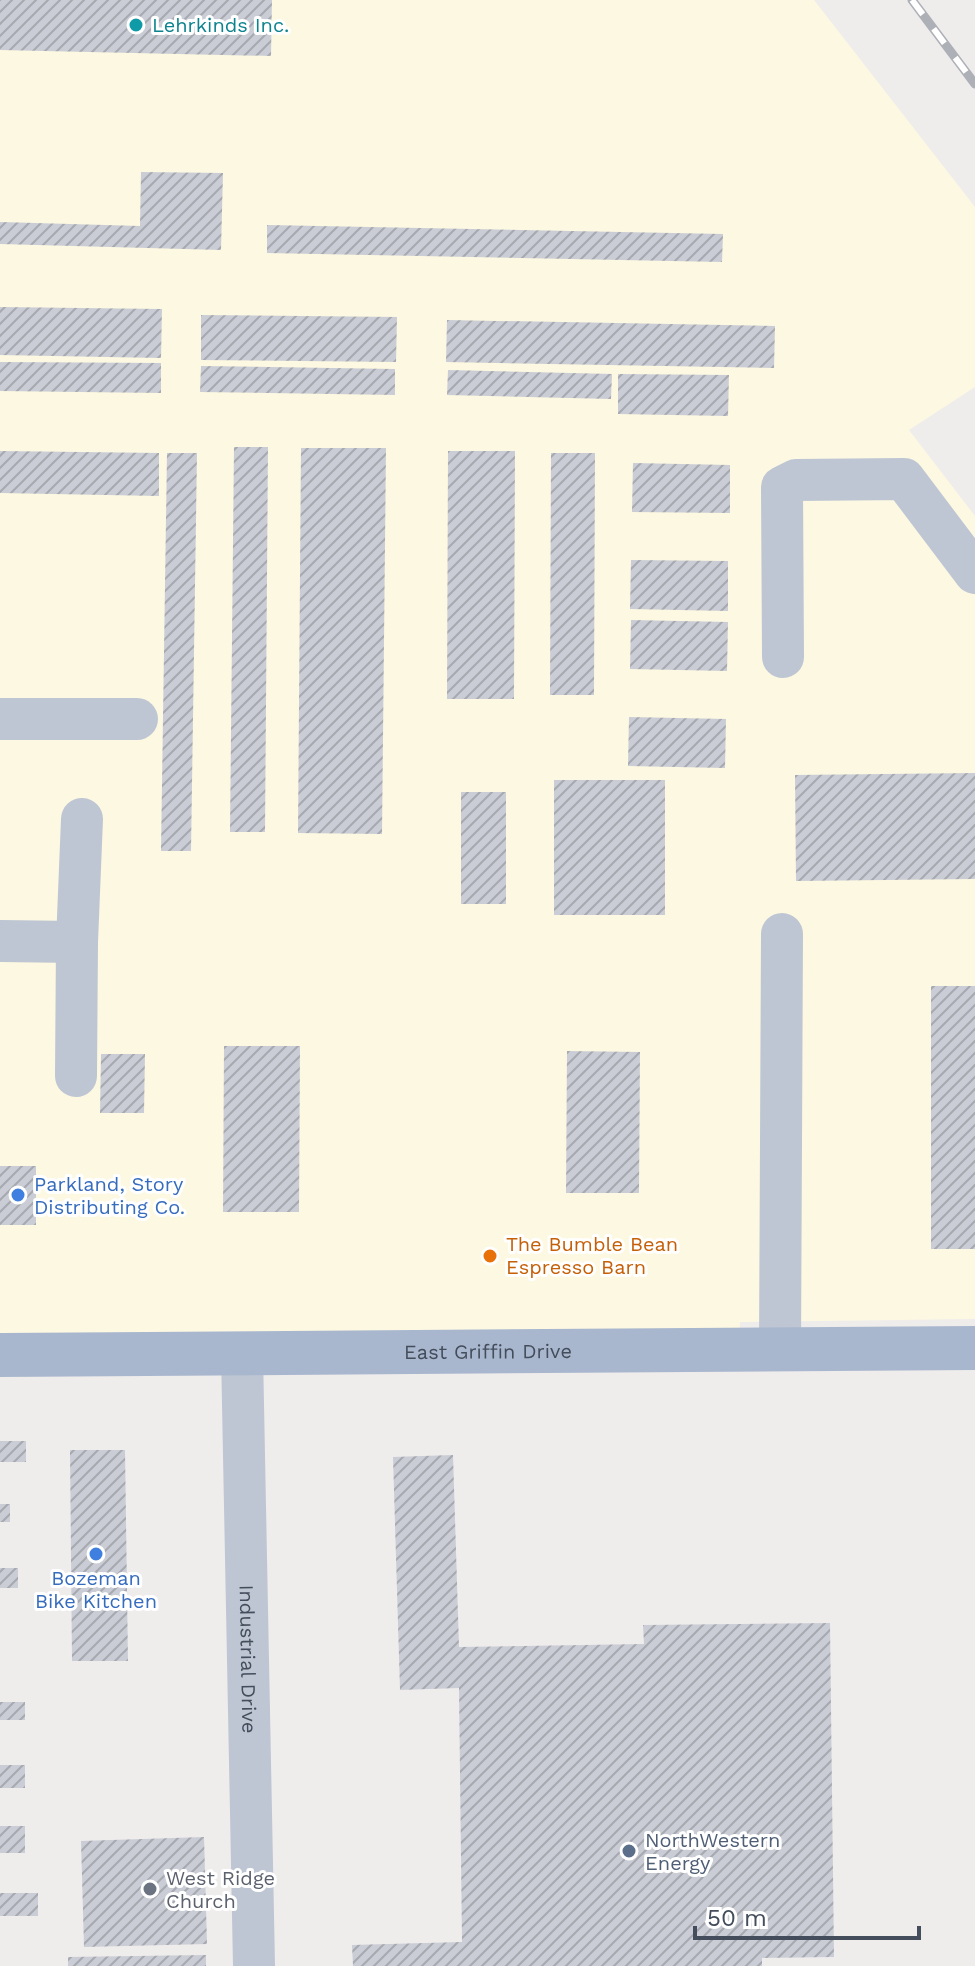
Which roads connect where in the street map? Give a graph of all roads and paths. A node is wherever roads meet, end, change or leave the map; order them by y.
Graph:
1 (975, 573) edge
2 (783, 657) dead end
3 (0, 719) edge
4 (137, 719) dead end
5 (82, 819) dead end
6 (782, 934) dead end
7 (0, 941) edge
8 (77, 942) junction
9 (76, 1076) dead end
10 (975, 1348) edge
11 (780, 1350) junction
12 (242, 1353) junction
13 (0, 1355) edge
14 (254, 1966) edge

1 - 2 street
3 - 4 street
5 - 8 street
6 - 11 street
7 - 8 street
8 - 9 street
10 - 11 main road, East Griffin Drive
11 - 12 main road, East Griffin Drive
12 - 13 main road, East Griffin Drive
12 - 14 street, Industrial Drive

